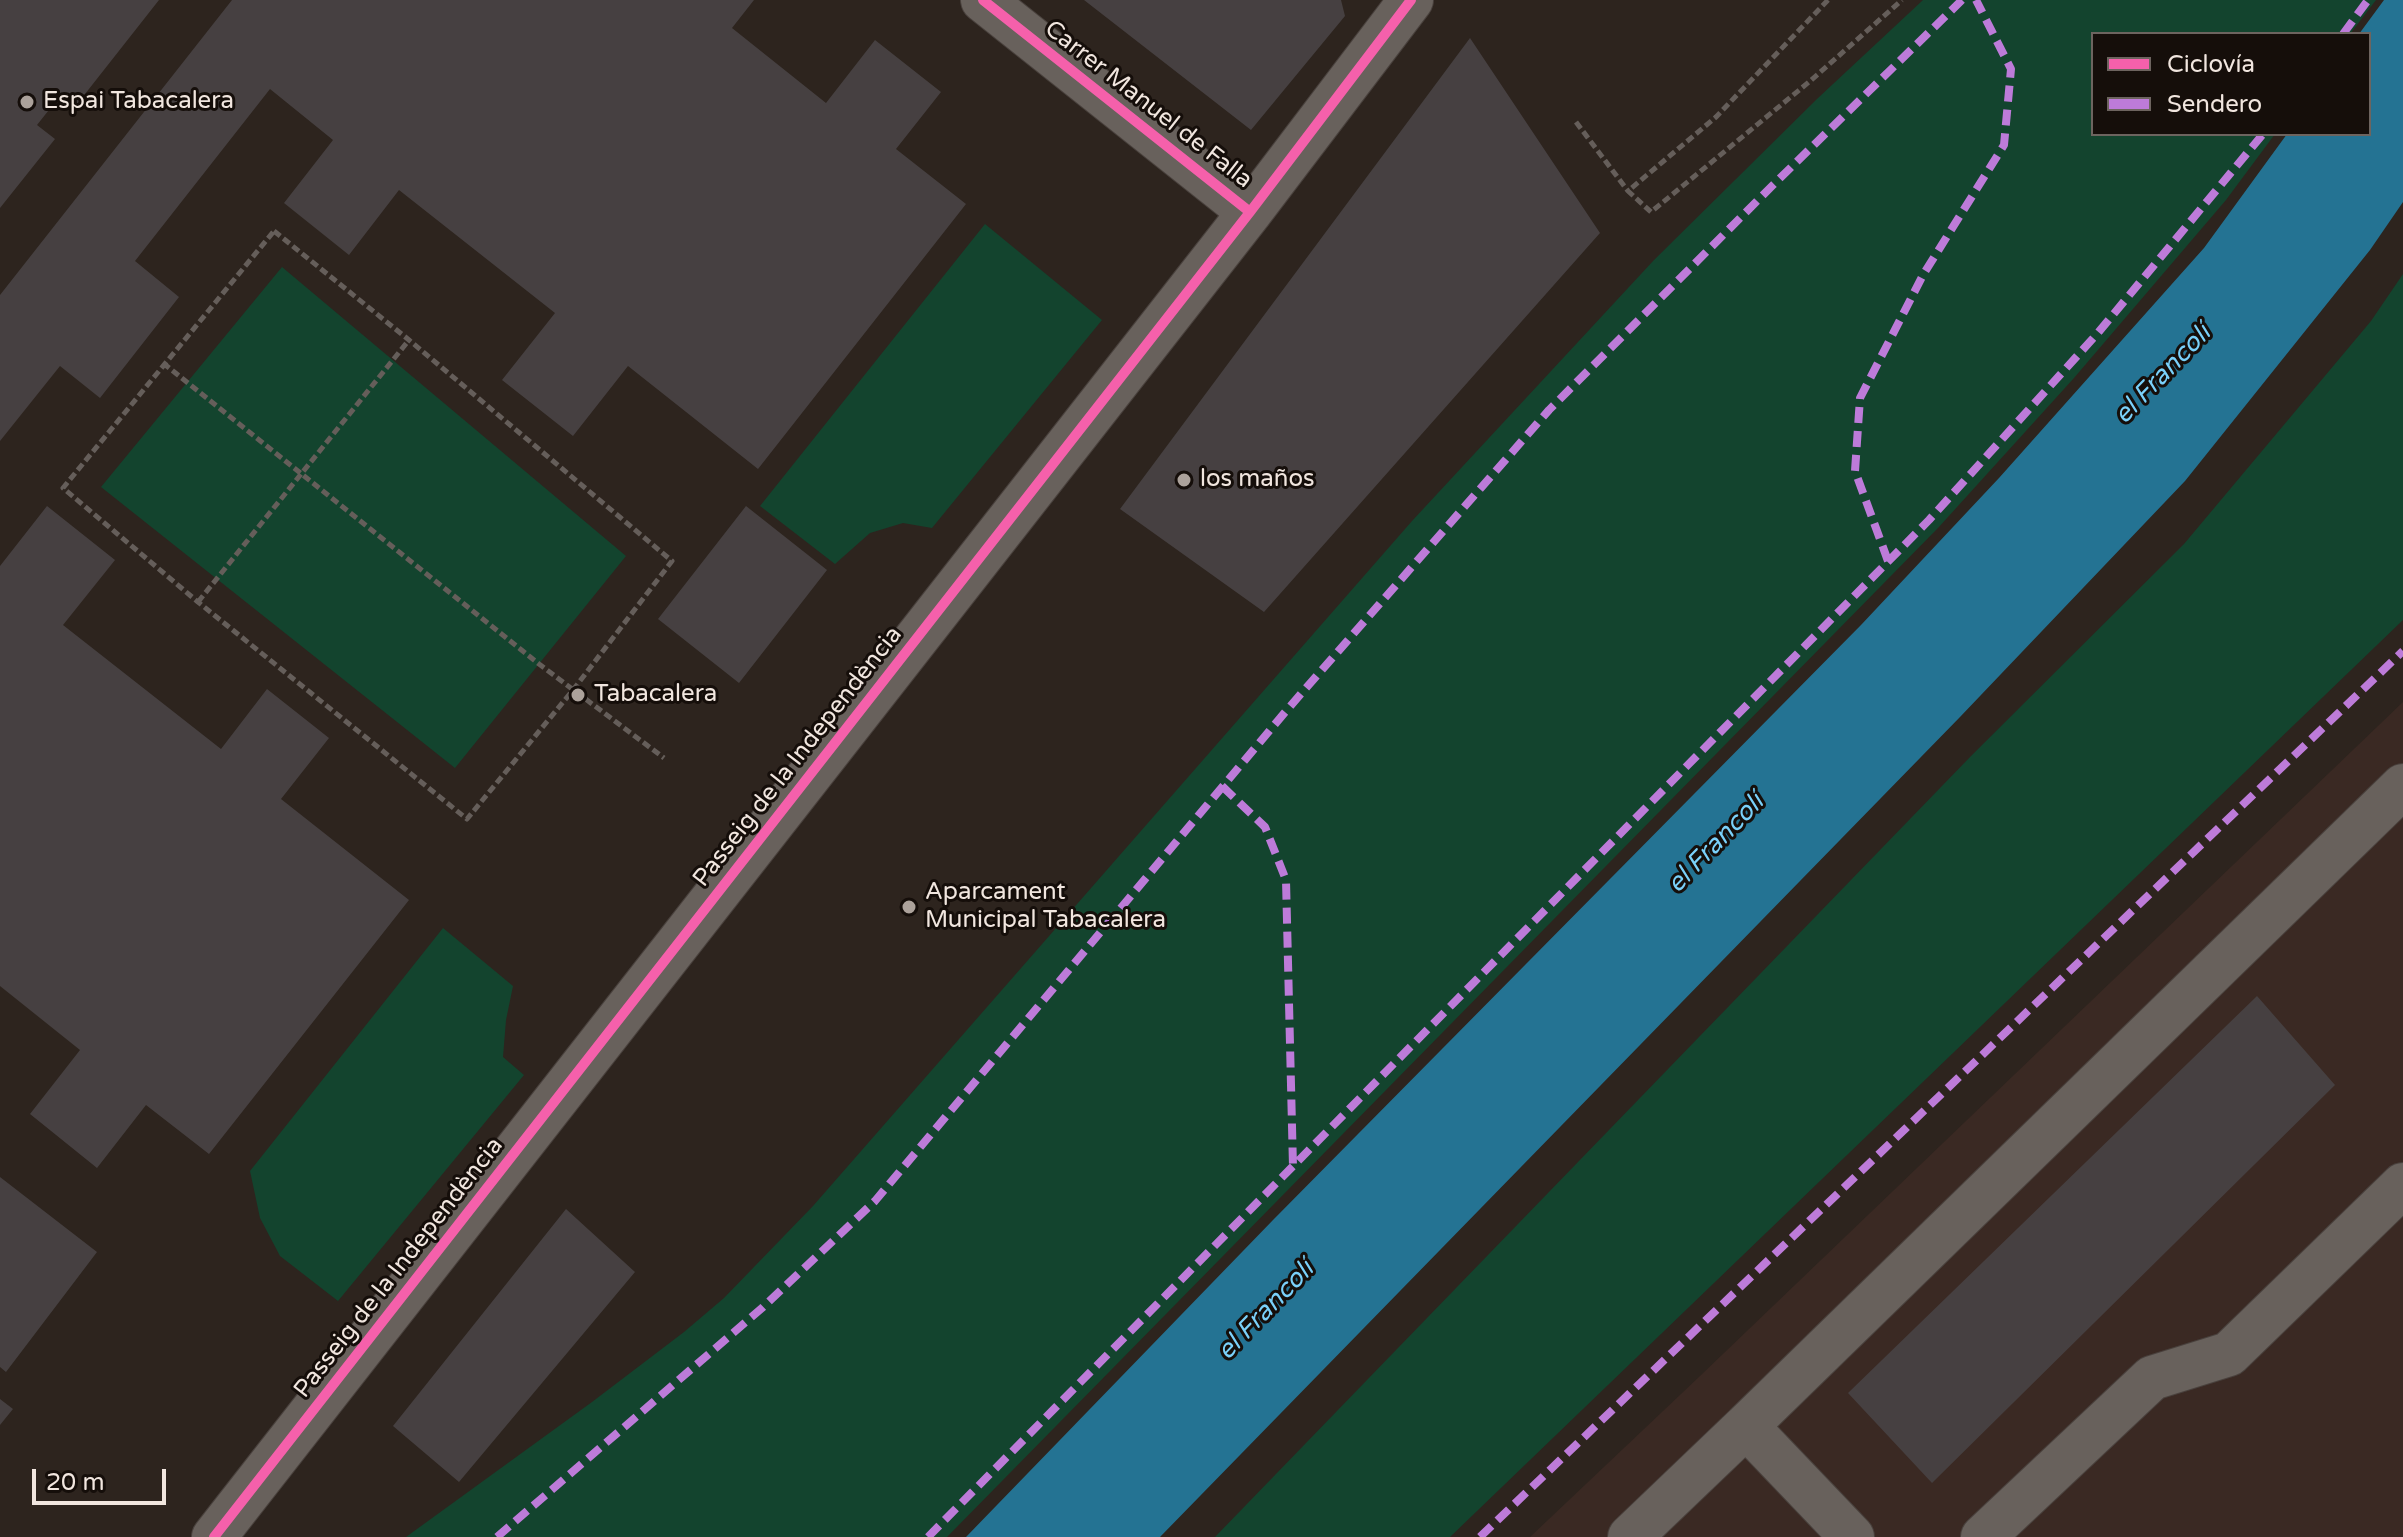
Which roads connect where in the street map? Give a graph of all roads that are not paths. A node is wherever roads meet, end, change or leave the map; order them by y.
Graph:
1 (983, 0) edge
2 (1411, 0) edge
3 (1250, 212) junction
4 (2403, 786) edge
5 (2403, 1185) edge
6 (1746, 1426) junction
7 (214, 1537) edge
8 (1630, 1537) edge
9 (1852, 1537) edge
10 (1983, 1537) edge

1 - 3 street, Carrer Manuel de Falla
2 - 3 street, Passeig de la Independència
3 - 7 street, Passeig de la Independència
4 - 6 street
5 - 10 street
6 - 8 street
6 - 9 street

